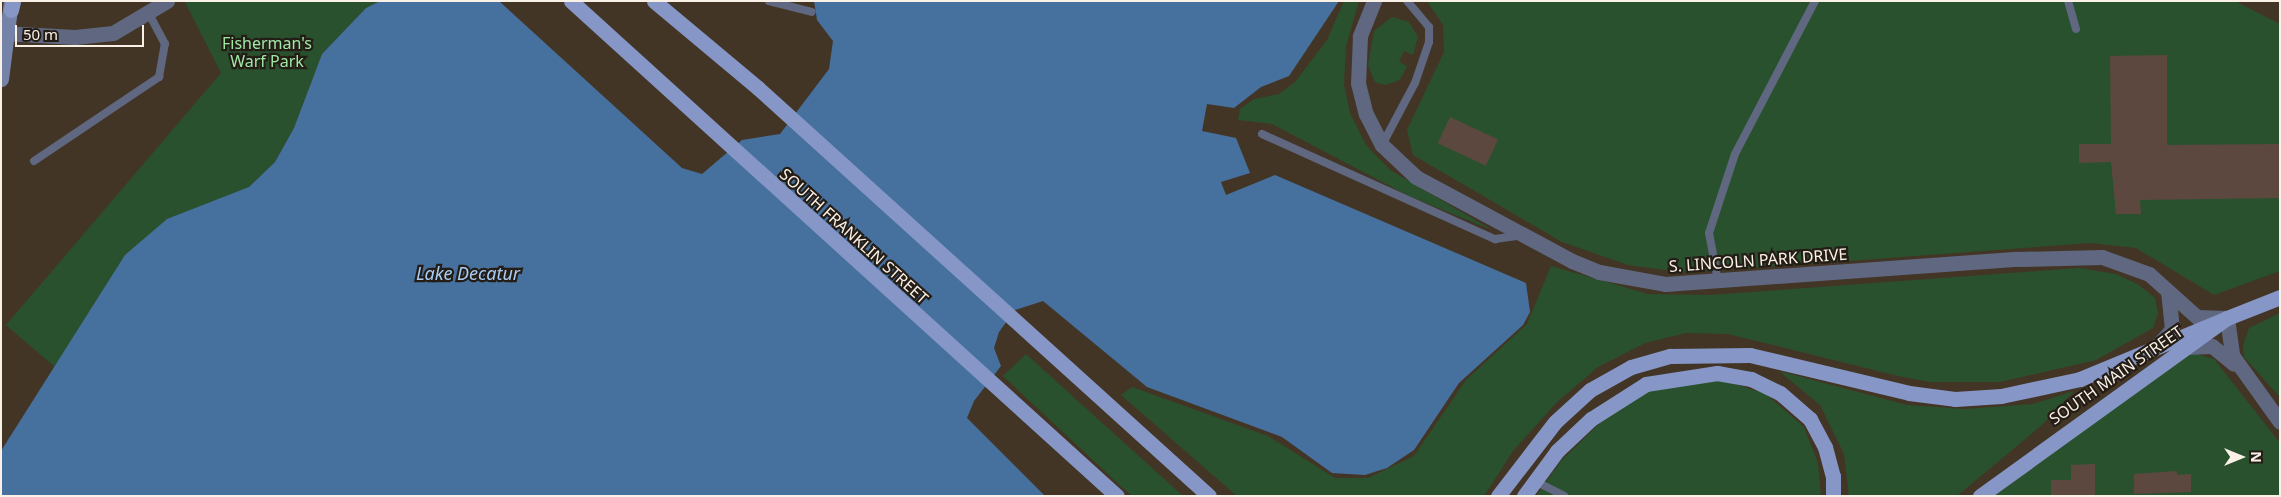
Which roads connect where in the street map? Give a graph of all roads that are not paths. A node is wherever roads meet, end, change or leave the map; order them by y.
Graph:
1 (167, 1) edge
2 (571, 1) edge
3 (654, 1) edge
4 (769, 1) edge
5 (1374, 1) edge
6 (1407, 1) edge
7 (1815, 1) edge
8 (2068, 1) edge
9 (12, 4) edge
10 (812, 12) dead end
11 (149, 14) junction
12 (2076, 30) dead end
13 (6, 34) edge
14 (1, 79) edge
15 (1262, 134) dead end
16 (1382, 144) junction
17 (34, 161) dead end
18 (1522, 235) junction
19 (1718, 281) junction
20 (2166, 288) junction
21 (2280, 297) edge
22 (2227, 318) junction
23 (2186, 347) junction
24 (2155, 348) junction
25 (2240, 370) junction
26 (2280, 422) edge
27 (1533, 480) junction
28 (1117, 496) edge
29 (1209, 496) edge
30 (1498, 496) edge
31 (1524, 496) edge
32 (1564, 496) edge
33 (1833, 496) edge
34 (1980, 496) edge

1 - 11 street
2 - 28 main road, SOUTH FRANKLIN STREET
3 - 29 main road
4 - 10 lane
5 - 16 street, S. LINCOLN PARK DRIVE
6 - 16 lane
7 - 19 lane
8 - 12 lane
9 - 13 street
11 - 13 street
11 - 17 lane
13 - 14 street
15 - 18 lane
16 - 18 street, S. LINCOLN PARK DRIVE
18 - 19 street, S. LINCOLN PARK DRIVE
19 - 20 street, S. LINCOLN PARK DRIVE
20 - 22 street, S. LINCOLN PARK DRIVE
20 - 24 street
21 - 22 main road, SOUTH MAIN STREET
22 - 23 main road, SOUTH MAIN STREET
22 - 24 main road
22 - 25 street
23 - 25 street
23 - 34 main road, SOUTH MAIN STREET
24 - 30 main road
25 - 26 street
27 - 31 main road
27 - 32 lane
27 - 33 main road

